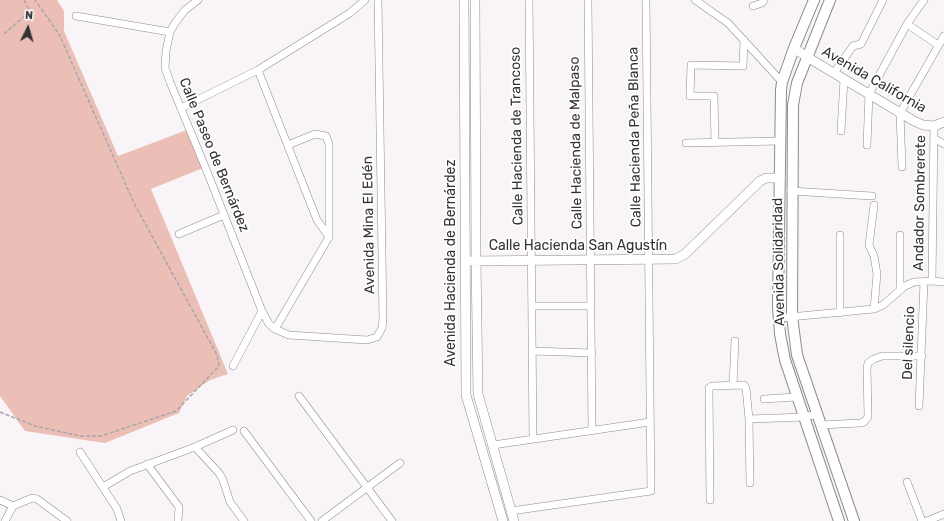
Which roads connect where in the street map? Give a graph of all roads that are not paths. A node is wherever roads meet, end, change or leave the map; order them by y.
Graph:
1 (198, 0) edge
2 (365, 0) edge
3 (378, 0) edge
4 (464, 0) edge
5 (475, 0) edge
6 (529, 0) edge
7 (588, 0) edge
8 (646, 0) edge
9 (695, 0) edge
10 (764, 0) edge
11 (814, 0) edge
12 (830, 0) edge
13 (883, 0) edge
14 (924, 0) edge
15 (753, 6) dead end
16 (76, 16) dead end
17 (907, 24) junction
18 (170, 32) junction
19 (944, 36) edge
20 (744, 40) junction
21 (938, 45) junction
22 (794, 48) junction
23 (807, 57) junction
24 (258, 70) junction
25 (834, 73) junction
26 (844, 79) junction
27 (782, 82) junction
28 (869, 94) junction
29 (181, 108) junction
30 (900, 113) junction
31 (944, 122) edge
32 (934, 126) junction
33 (841, 131) dead end
34 (935, 139) junction
35 (780, 141) junction
36 (686, 143) dead end
37 (715, 143) junction
38 (944, 144) edge
39 (288, 145) junction
40 (867, 145) dead end
41 (902, 167) dead end
42 (780, 178) junction
43 (792, 191) junction
44 (872, 196) dead end
45 (874, 205) dead end
46 (224, 215) junction
47 (179, 234) dead end
48 (840, 235) dead end
49 (900, 235) dead end
50 (329, 237) junction
51 (532, 259) junction
52 (590, 259) junction
53 (649, 259) junction
54 (476, 260) junction
55 (464, 261) junction
56 (924, 281) junction
57 (932, 281) junction
58 (944, 282) edge
59 (900, 290) junction
60 (532, 306) junction
61 (591, 306) junction
62 (874, 309) junction
63 (262, 311) junction
64 (840, 313) junction
65 (792, 316) junction
66 (779, 318) junction
67 (272, 326) junction
68 (735, 341) dead end
69 (533, 351) junction
70 (592, 353) junction
71 (922, 356) junction
72 (233, 366) dead end
73 (733, 384) junction
74 (299, 396) dead end
75 (796, 397) junction
76 (764, 399) dead end
77 (920, 406) dead end
78 (816, 414) junction
79 (805, 417) junction
80 (749, 419) junction
81 (650, 422) junction
82 (821, 425) junction
83 (233, 430) dead end
84 (244, 430) dead end
85 (592, 431) junction
86 (533, 439) junction
87 (493, 445) junction
88 (195, 447) junction
89 (80, 452) dead end
90 (400, 462) dead end
91 (148, 464) junction
92 (907, 482) dead end
93 (750, 483) dead end
94 (103, 487) junction
95 (367, 488) junction
96 (0, 500) edge
97 (710, 500) dead end
98 (13, 506) junction
99 (511, 511) junction
100 (944, 514) edge
101 (5, 521) edge
102 (67, 521) edge
103 (121, 521) edge
104 (178, 521) edge
105 (244, 521) edge
106 (311, 521) edge
107 (322, 521) edge
108 (392, 521) edge
109 (503, 521) edge
110 (514, 521) edge
111 (839, 521) edge
112 (854, 521) edge
113 (922, 521) edge
114 (927, 521) edge

1 - 18 street, Calle Paseo de Bernárdez
2 - 24 street
3 - 67 street, Avenida Mina El Edén
4 - 55 street, Avenida Hacienda de Bernárdez
5 - 54 street, Avenida Hacienda de Bernárdez
6 - 51 street, Calle Hacienda de Trancoso
7 - 52 street, Calle Hacienda de Malpaso
8 - 53 street, Calle Hacienda Peña Blanca
9 - 20 street
10 - 15 street
11 - 22 main road, Avenida Solidaridad
12 - 23 main road, Avenida Solidaridad
13 - 25 street
14 - 17 street
16 - 18 street
17 - 21 street
17 - 28 street
18 - 29 street, Calle Paseo de Bernárdez
19 - 21 street
20 - 27 street
20 - 37 street
21 - 30 street
22 - 23 street, Avenida California
22 - 27 main road, Avenida Solidaridad
23 - 25 street, Avenida California
23 - 43 main road, Avenida Solidaridad
24 - 29 street
24 - 39 street
25 - 26 street, Avenida California
26 - 28 street, Avenida California
26 - 33 street
27 - 35 main road, Avenida Solidaridad
28 - 30 street, Avenida California
28 - 40 street
29 - 46 street, Calle Paseo de Bernárdez
30 - 32 street, Avenida California
30 - 41 street
31 - 32 street, Avenida California
32 - 34 street, Andador Sombrerete
34 - 38 street
34 - 57 street, Andador Sombrerete
35 - 37 street
35 - 42 main road, Avenida Solidaridad
36 - 37 street
39 - 50 street
39 - 50 street
42 - 53 street, Calle Hacienda San Agustín
42 - 66 main road, Avenida Solidaridad
43 - 44 street
43 - 65 main road, Avenida Solidaridad
45 - 62 street
46 - 47 street
46 - 63 street, Calle Paseo de Bernárdez
48 - 64 street
49 - 59 street
50 - 67 street
51 - 52 street, Calle Hacienda San Agustín
51 - 54 street, Calle Hacienda San Agustín
51 - 60 street, Calle Hacienda de Trancoso
52 - 53 street, Calle Hacienda San Agustín
52 - 61 street, Calle Hacienda de Malpaso
53 - 81 street, Calle Hacienda Peña Blanca
54 - 55 street, Calle Hacienda San Agustín
54 - 87 street, Avenida Hacienda de Bernárdez
55 - 109 street, Avenida Hacienda de Bernárdez
56 - 57 street
56 - 59 street
56 - 71 street, Del silencio
57 - 58 street
59 - 62 street
60 - 61 street
60 - 69 street, Calle Hacienda de Trancoso
61 - 70 street, Calle Hacienda de Malpaso
62 - 64 street
63 - 67 street, Calle Paseo de Bernárdez
63 - 72 street
64 - 65 street
65 - 66 street
65 - 78 main road, Avenida Solidaridad
66 - 75 main road, Avenida Solidaridad
68 - 73 street
69 - 70 street
69 - 86 street, Calle Hacienda de Trancoso
70 - 85 street, Calle Hacienda de Malpaso
71 - 77 street, Del silencio
71 - 82 street
73 - 80 street
73 - 97 street
74 - 95 street
75 - 76 street
75 - 79 main road, Avenida Solidaridad
78 - 79 street
78 - 82 main road, Avenida Solidaridad
79 - 80 street
79 - 111 main road, Avenida Solidaridad
80 - 93 street
81 - 85 street
81 - 99 street, Calle Hacienda Peña Blanca
82 - 112 main road, Avenida Solidaridad
83 - 88 street
84 - 106 street
85 - 86 street
86 - 87 street
87 - 99 street, Avenida Hacienda de Bernárdez
88 - 91 street
88 - 105 street
89 - 94 street
90 - 95 street
91 - 94 street
91 - 104 street
92 - 113 street
94 - 103 street
95 - 107 street
95 - 108 street
96 - 98 street
98 - 101 street
98 - 102 street
99 - 110 street, Avenida Hacienda de Bernárdez
100 - 114 street

